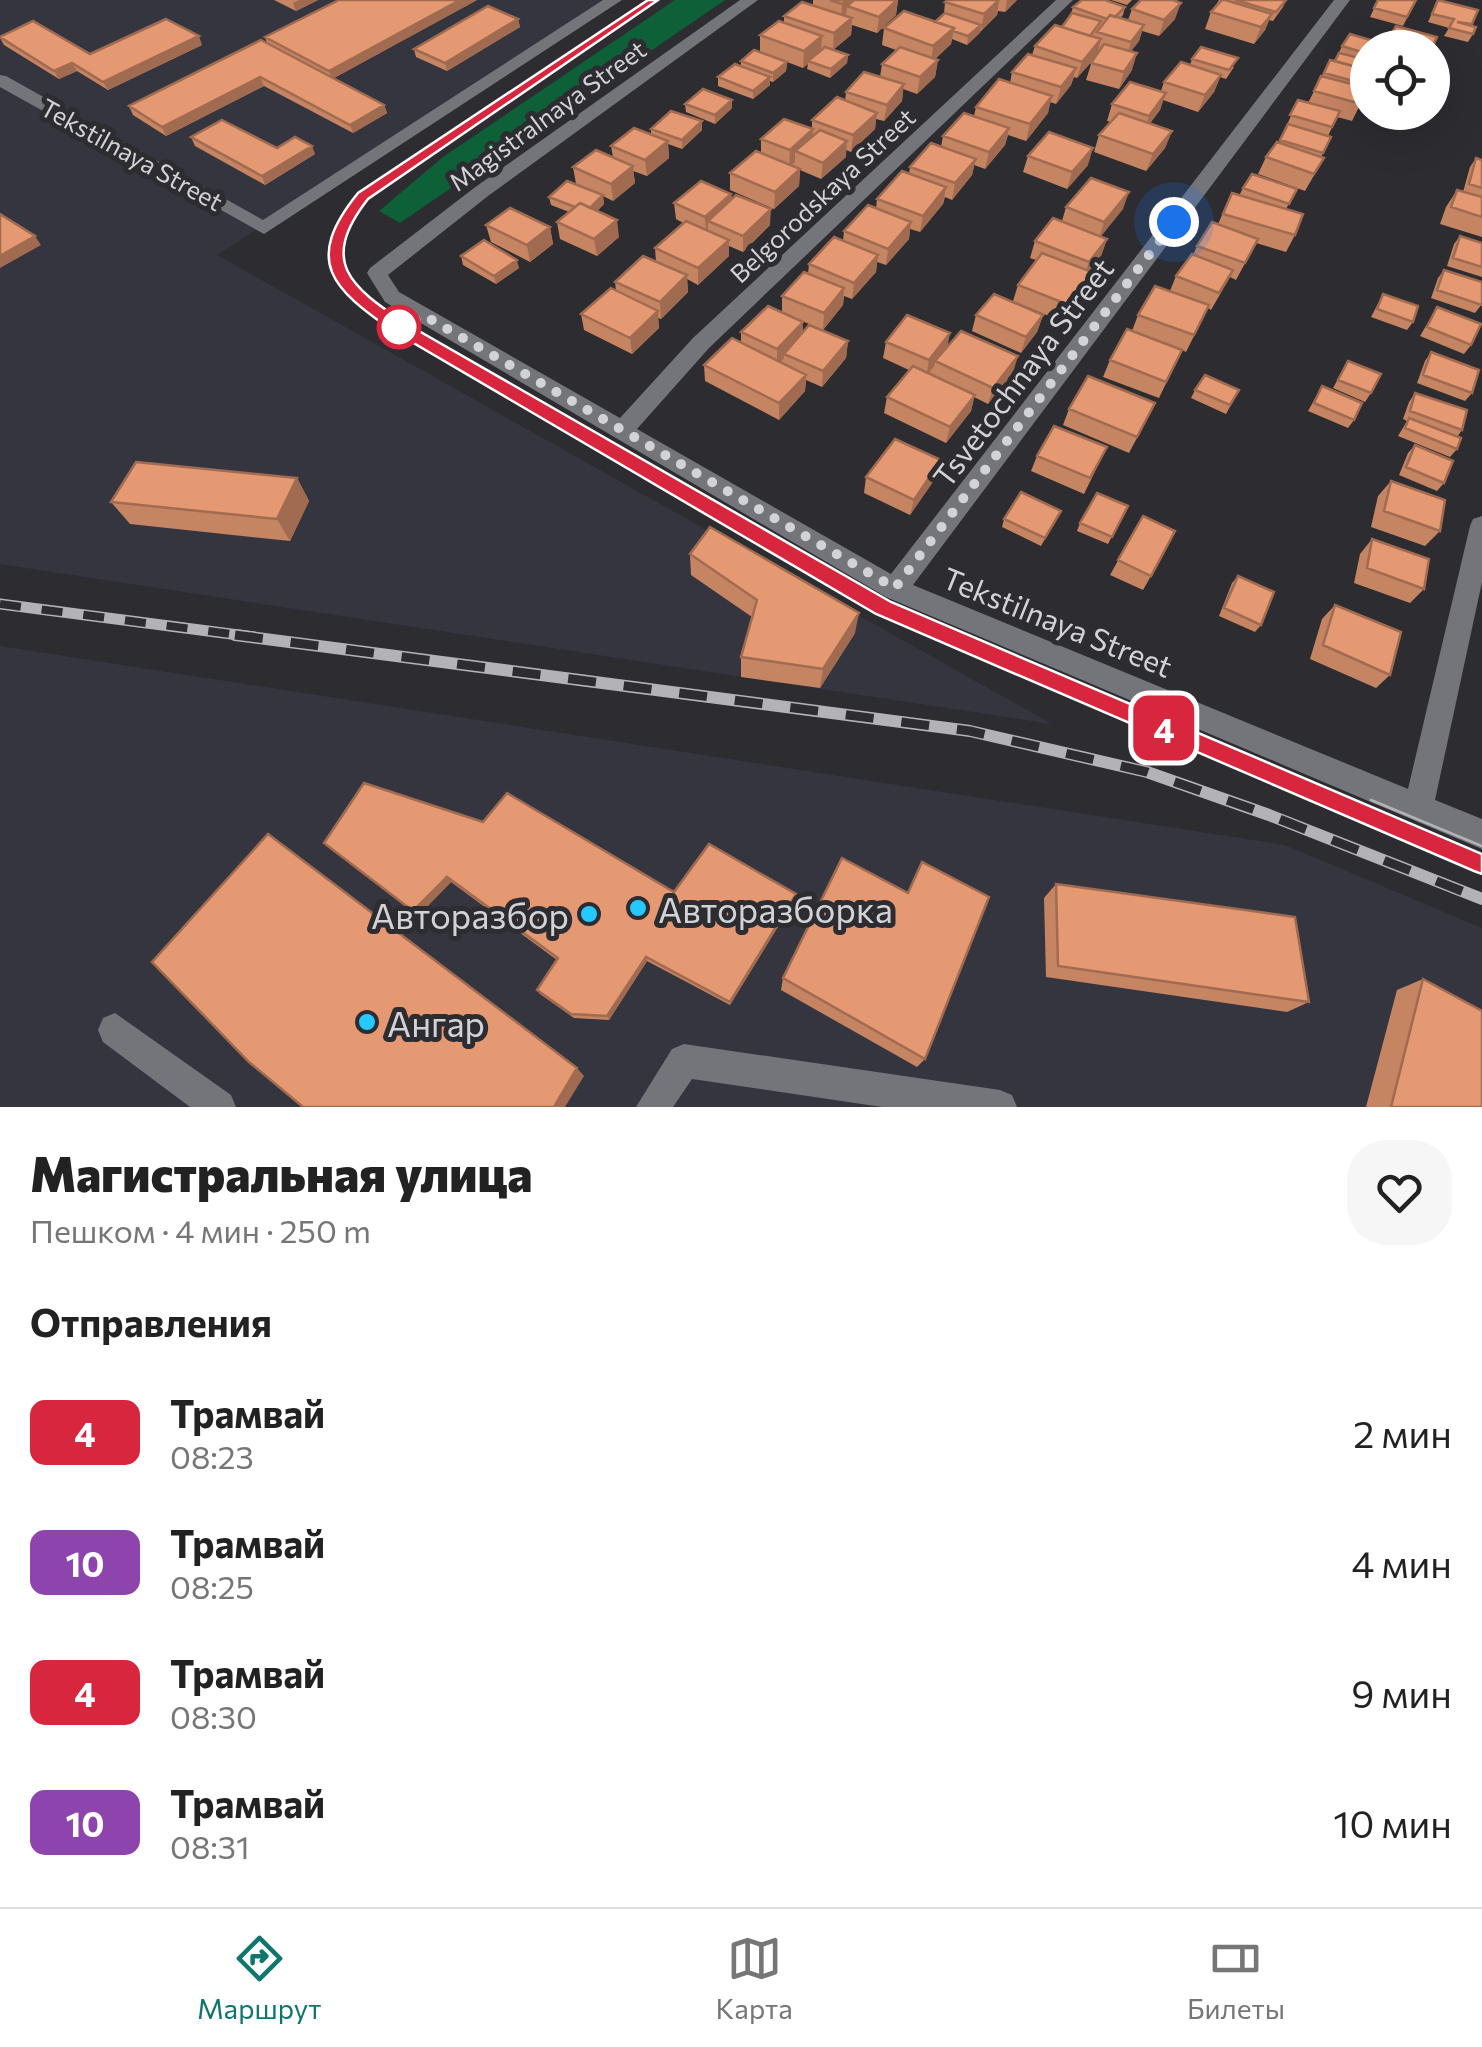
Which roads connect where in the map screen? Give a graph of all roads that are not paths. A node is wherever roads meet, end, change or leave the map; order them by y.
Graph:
1 (614, 0) edge
2 (750, 0) edge
3 (1065, 0) edge
4 (1342, 0) edge
5 (0, 80) edge
6 (377, 273) joint
7 (621, 432) junction
8 (1482, 526) edge
9 (895, 588) junction
10 (1419, 805) junction
11 (1482, 834) edge
12 (115, 1030) dead end
13 (219, 1107) edge
14 (653, 1107) edge
15 (1000, 1107) edge

1 - 5 street, Tekstilnaya Street
2 - 6 street, Magistralnaya Street
3 - 7 street, Belgorodskaya Street
4 - 9 street, Tsvetochnaya Street
6 - 7 street, Tekstilnaya Street
7 - 9 street, Tekstilnaya Street
8 - 10 street
9 - 10 street, Tekstilnaya Street
10 - 11 street, Tekstilnaya Street
12 - 13 street
14 - 15 street

